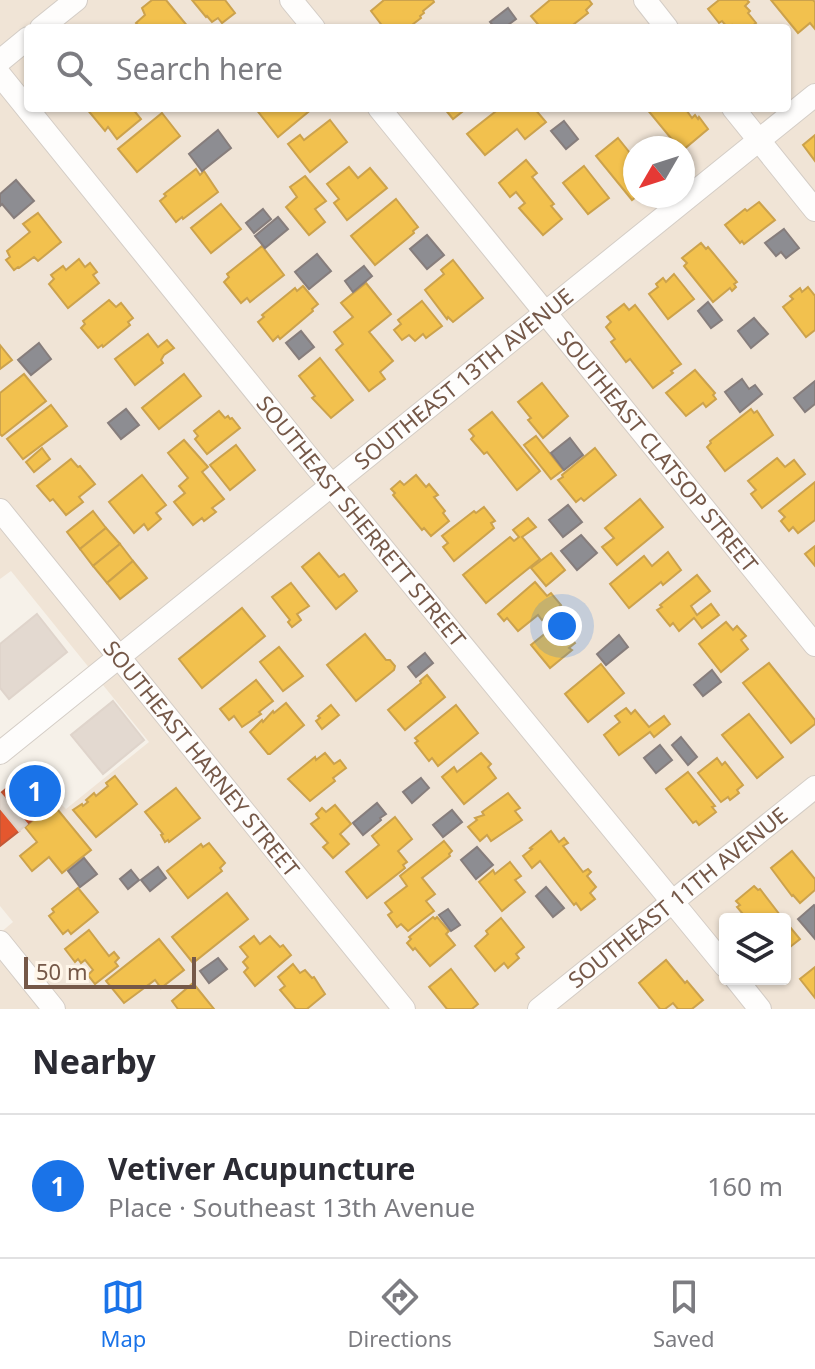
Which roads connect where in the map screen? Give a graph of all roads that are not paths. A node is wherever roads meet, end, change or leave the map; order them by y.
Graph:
1 (76, 0) edge
2 (291, 0) edge
3 (645, 0) edge
4 (46, 24) edge
5 (311, 24) edge
6 (664, 24) edge
7 (24, 41) edge
8 (0, 61) edge
9 (0, 75) edge
10 (815, 95) edge
11 (24, 105) edge
12 (30, 112) edge
13 (382, 112) edge
14 (736, 112) edge
15 (758, 140) junction
16 (815, 210) edge
17 (546, 313) junction
18 (331, 485) junction
19 (0, 510) edge
20 (815, 645) edge
21 (118, 657) junction
22 (0, 753) edge
23 (815, 787) edge
24 (673, 901) junction
25 (0, 942) edge
26 (719, 958) edge
27 (741, 985) edge
28 (54, 1009) edge
29 (404, 1009) edge
30 (539, 1009) edge
31 (760, 1009) edge

1 - 4 street
2 - 5 street
3 - 6 street
7 - 8 street
9 - 11 street, SOUTHEAST SHERRETT STREET
10 - 15 street, SOUTHEAST 13TH AVENUE
12 - 18 street, SOUTHEAST SHERRETT STREET
13 - 17 street, SOUTHEAST CLATSOP STREET
14 - 15 street
15 - 16 street
15 - 17 street, SOUTHEAST 13TH AVENUE
17 - 18 street, SOUTHEAST 13TH AVENUE
17 - 20 street, SOUTHEAST CLATSOP STREET
18 - 21 street, SOUTHEAST 13TH AVENUE
18 - 24 street, SOUTHEAST SHERRETT STREET
19 - 21 street, SOUTHEAST HARNEY STREET
21 - 22 street, SOUTHEAST 13TH AVENUE
21 - 29 street, SOUTHEAST HARNEY STREET
23 - 24 street, SOUTHEAST 11TH AVENUE
24 - 26 street, SOUTHEAST SHERRETT STREET
24 - 30 street, SOUTHEAST 11TH AVENUE
25 - 28 street
27 - 31 street

